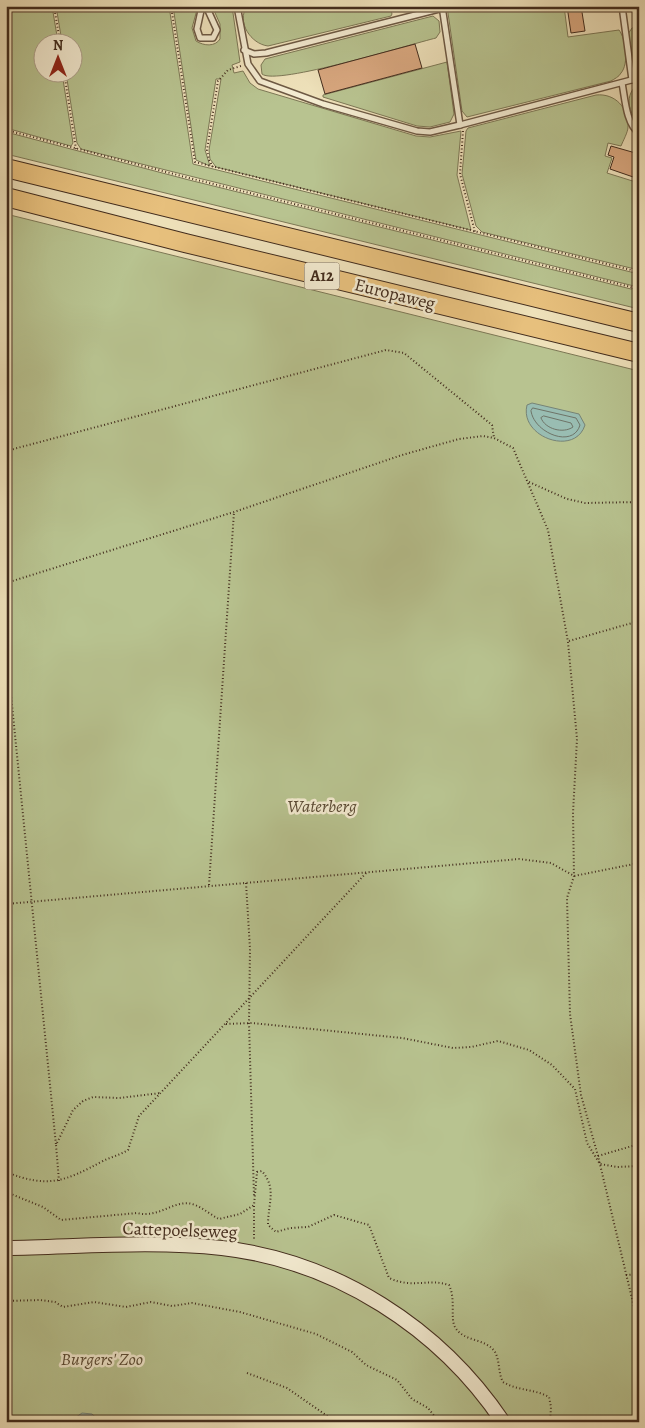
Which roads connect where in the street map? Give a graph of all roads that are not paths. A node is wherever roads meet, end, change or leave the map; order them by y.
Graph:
1 (202, 6) edge
2 (206, 6) edge
3 (237, 6) edge
4 (622, 6) edge
5 (442, 7) edge
6 (244, 50) junction
7 (639, 78) edge
8 (632, 80) junction
9 (622, 83) junction
10 (462, 125) junction
11 (639, 133) edge
12 (6, 168) edge
13 (6, 197) edge
14 (639, 323) edge
15 (639, 353) edge
16 (6, 1248) edge
17 (504, 1422) edge

1 - 2 lane
3 - 6 lane
4 - 8 lane
5 - 6 lane
5 - 10 lane
6 - 10 lane
7 - 8 lane
8 - 9 lane
9 - 10 lane
9 - 11 lane
12 - 14 highway, Europaweg / A12
13 - 15 highway, Europaweg / A12
16 - 17 street, Cattepoelseweg

